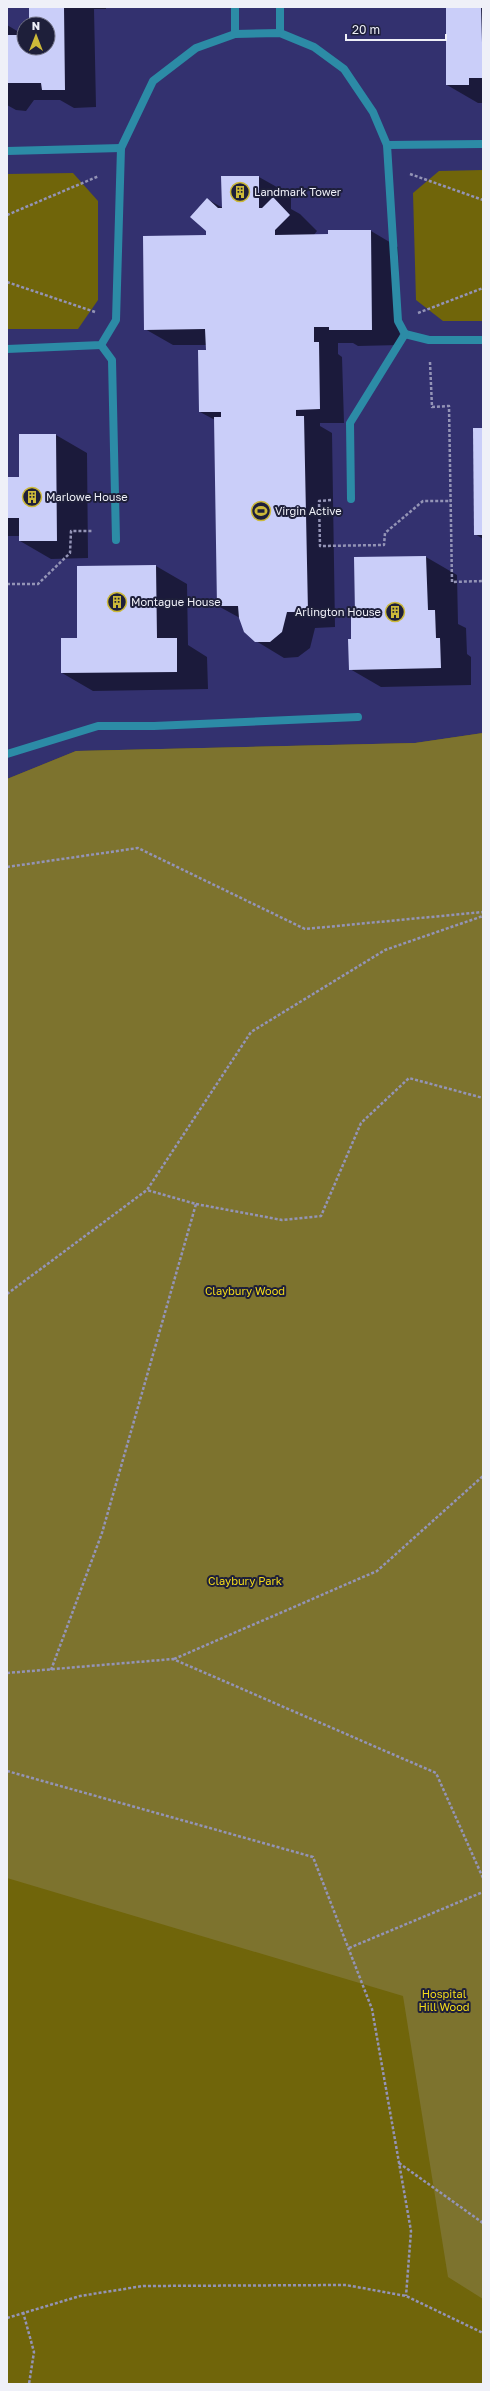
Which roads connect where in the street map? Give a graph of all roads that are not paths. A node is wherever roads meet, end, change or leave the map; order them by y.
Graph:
1 (235, 7) edge
2 (280, 7) edge
3 (280, 33) junction
4 (235, 34) junction
5 (483, 144) edge
6 (387, 145) junction
7 (121, 148) junction
8 (7, 151) edge
9 (405, 334) junction
10 (483, 340) edge
11 (101, 345) junction
12 (7, 350) edge
13 (351, 499) road end
14 (116, 540) dead end
15 (358, 717) dead end
16 (7, 754) edge

1 - 4 street
2 - 3 street
3 - 4 street
3 - 6 street
4 - 7 street
5 - 6 street
6 - 9 street
7 - 8 street
7 - 11 street
9 - 10 street
9 - 13 street
11 - 12 street
11 - 14 street
15 - 16 street

